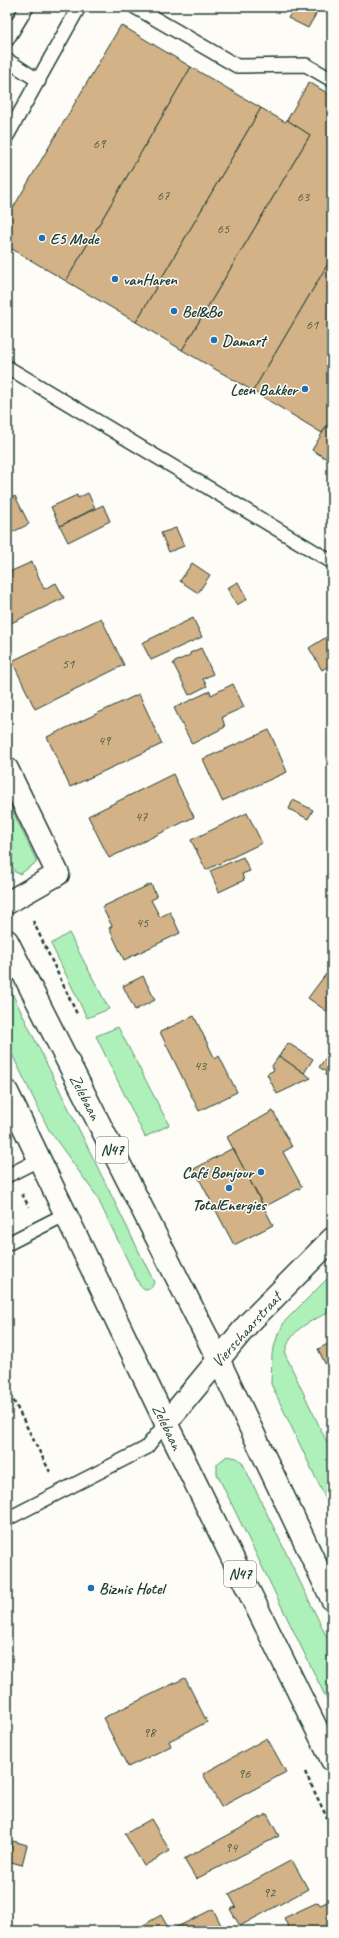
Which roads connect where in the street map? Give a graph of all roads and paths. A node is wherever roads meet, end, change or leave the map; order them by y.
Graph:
1 (27, 7) edge
2 (79, 7) edge
3 (135, 7) edge
4 (7, 40) edge
5 (7, 60) edge
6 (332, 80) edge
7 (39, 81) junction
8 (7, 136) edge
9 (7, 367) edge
10 (332, 562) edge
11 (7, 769) edge
12 (7, 903) edge
13 (7, 941) edge
14 (7, 1092) edge
15 (40, 1159) junction
16 (7, 1176) edge
17 (66, 1214) junction
18 (332, 1239) edge
19 (7, 1244) edge
20 (218, 1359) junction
21 (7, 1388) edge
22 (166, 1423) junction
23 (61, 1492) junction
24 (7, 1519) edge
25 (332, 1599) edge
26 (332, 1760) edge

1 - 4 lane
2 - 7 lane
3 - 6 lane
5 - 7 lane
7 - 8 lane
9 - 10 lane
11 - 12 main road
13 - 20 main road, Zelebaan / N47
14 - 15 main road, Zelebaan / N47
15 - 16 lane
15 - 17 main road, Zelebaan / N47
17 - 19 lane
17 - 22 main road, Zelebaan / N47
18 - 20 main road, Vierschaarstraat
20 - 22 main road, Vierschaarstraat
20 - 25 main road, Zelebaan / N47
21 - 23 path
22 - 23 lane
22 - 26 main road, Zelebaan / N47
23 - 24 lane

